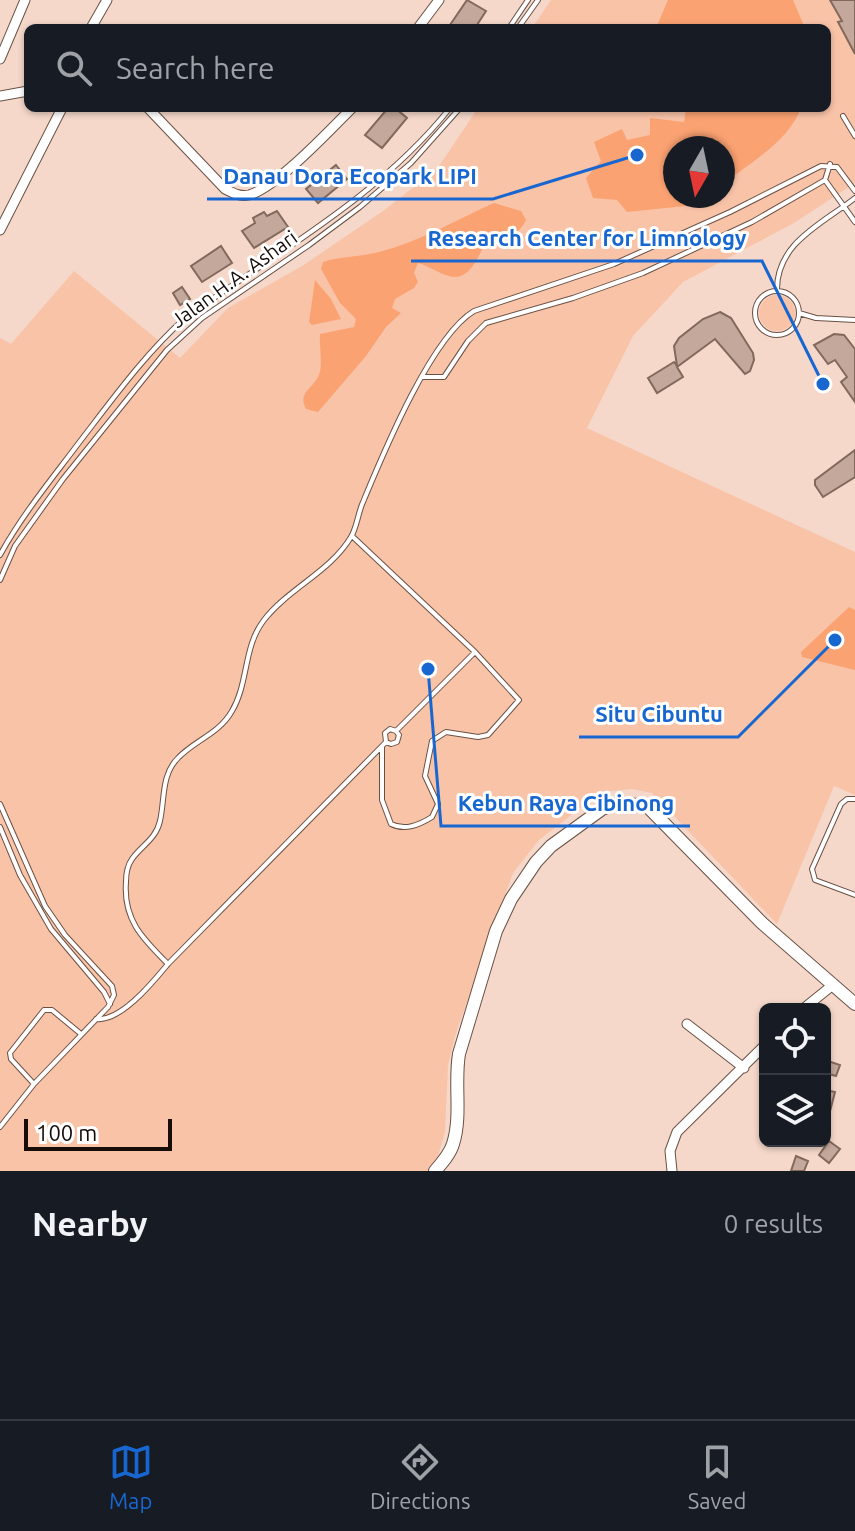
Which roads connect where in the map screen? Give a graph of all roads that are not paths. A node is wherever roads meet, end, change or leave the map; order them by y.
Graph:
1 (25, 0) edge
2 (107, 0) edge
3 (439, 0) edge
4 (528, 0) edge
5 (538, 0) edge
6 (93, 24) edge
7 (421, 24) edge
8 (512, 24) edge
9 (521, 24) edge
10 (0, 59) edge
11 (24, 92) edge
12 (0, 96) edge
13 (60, 112) edge
14 (152, 112) edge
15 (348, 112) edge
16 (446, 112) edge
17 (456, 112) edge
18 (843, 116) dead end
19 (855, 136) edge
20 (830, 164) junction
21 (825, 180) junction
22 (855, 191) edge
23 (855, 198) edge
24 (845, 206) junction
25 (335, 214) junction
26 (341, 221) junction
27 (855, 222) edge
28 (0, 230) edge
29 (777, 291) junction
30 (799, 313) junction
31 (185, 318) junction
32 (855, 320) edge
33 (192, 326) junction
34 (423, 377) junction
35 (352, 536) junction
36 (8, 540) junction
37 (15, 546) junction
38 (0, 555) edge
39 (0, 580) edge
40 (475, 652) junction
41 (396, 731) junction
42 (384, 745) junction
43 (855, 799) edge
44 (0, 804) edge
45 (0, 827) edge
46 (855, 895) edge
47 (168, 964) junction
48 (834, 984) junction
49 (810, 1003) edge
50 (110, 1004) junction
51 (855, 1004) edge
52 (96, 1019) junction
53 (687, 1024) dead end
54 (81, 1034) junction
55 (759, 1052) edge
56 (744, 1068) junction
57 (34, 1084) junction
58 (0, 1127) edge
59 (435, 1171) edge
60 (672, 1171) edge

1 - 10 street
2 - 6 street
3 - 7 street
4 - 8 lane
5 - 9 lane
11 - 12 street
13 - 28 street
14 - 15 street
16 - 25 lane, Jalan H.A. Ashari
17 - 26 lane, Jalan H.A. Ashari
18 - 19 lane
20 - 21 lane
20 - 22 lane
20 - 34 lane
21 - 24 lane
21 - 34 lane
23 - 24 lane
24 - 27 lane
24 - 29 lane
25 - 26 lane
25 - 31 lane, Jalan H.A. Ashari
26 - 33 lane, Jalan H.A. Ashari
29 - 30 lane
29 - 30 lane
30 - 32 lane
31 - 33 lane
31 - 36 lane, Jalan H.A. Ashari
33 - 37 lane, Jalan H.A. Ashari
34 - 35 lane
35 - 40 lane
35 - 47 lane
36 - 37 lane
36 - 38 lane, Jalan H.A. Ashari
37 - 39 lane, Jalan H.A. Ashari
40 - 41 lane
40 - 42 lane
41 - 42 lane
41 - 42 lane
42 - 47 lane
43 - 46 lane
44 - 50 lane
45 - 50 lane
47 - 52 lane
48 - 49 street
48 - 51 street
48 - 59 street
50 - 52 lane
52 - 54 lane
53 - 56 street
54 - 57 lane
54 - 57 lane
55 - 56 street
56 - 60 street
57 - 58 lane

